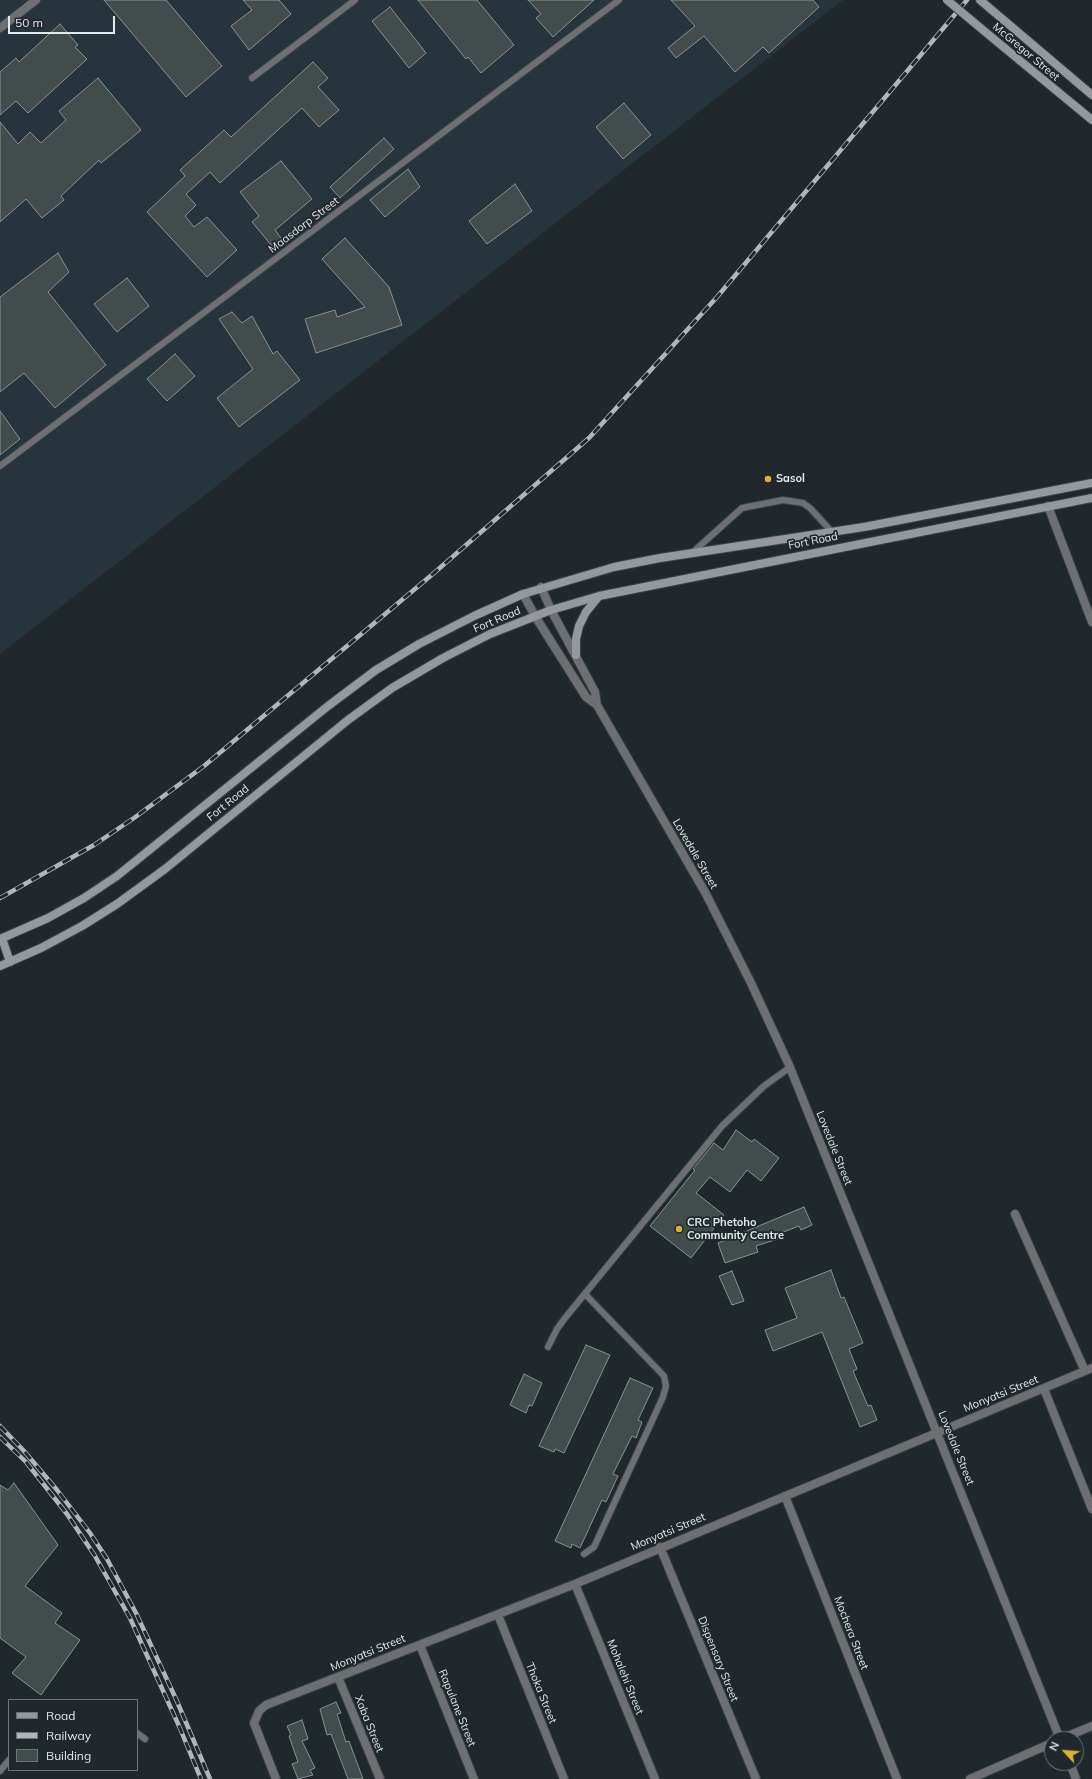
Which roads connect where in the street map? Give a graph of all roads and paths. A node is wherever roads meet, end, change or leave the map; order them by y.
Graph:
1 (36, 0) edge
2 (355, 0) edge
3 (619, 0) edge
4 (946, 0) edge
5 (980, 0) edge
6 (0, 28) edge
7 (252, 78) dead end
8 (1092, 95) edge
9 (1092, 120) edge
10 (0, 466) edge
11 (1092, 483) edge
12 (1092, 498) edge
13 (1048, 506) junction
14 (832, 532) junction
15 (691, 554) junction
16 (541, 587) junction
17 (523, 594) junction
18 (599, 596) junction
19 (551, 610) junction
20 (535, 616) junction
21 (1092, 622) edge
22 (576, 655) junction
23 (597, 705) junction
24 (1, 938) edge
25 (10, 962) junction
26 (0, 966) edge
27 (790, 1068) junction
28 (1015, 1214) dead end
29 (585, 1294) junction
30 (548, 1347) dead end
31 (1089, 1370) edge
32 (1044, 1389) junction
33 (938, 1432) junction
34 (785, 1496) junction
35 (1092, 1509) edge
36 (660, 1547) junction
37 (584, 1554) dead end
38 (576, 1584) junction
39 (498, 1615) junction
40 (420, 1645) junction
41 (338, 1677) junction
42 (1092, 1726) edge
43 (1058, 1731) edge
44 (1080, 1731) edge
45 (138, 1734) edge
46 (144, 1739) dead end
47 (1044, 1747) edge
48 (8, 1761) edge
49 (0, 1771) edge
50 (276, 1779) edge
51 (380, 1779) edge
52 (474, 1779) edge
53 (564, 1779) edge
54 (655, 1779) edge
55 (756, 1779) edge
56 (897, 1779) edge
57 (970, 1779) edge

1 - 6 street
2 - 7 lane
3 - 10 lane, Maasdorp Street
4 - 9 main road, McGregor Street, bridge
5 - 8 main road, McGregor Street
11 - 14 main road, Fort Road
12 - 13 main road, Fort Road
13 - 18 main road, Fort Road
13 - 21 street
14 - 15 main road, Fort Road
14 - 15 lane
15 - 16 main road, Fort Road
16 - 17 main road, Fort Road
16 - 19 street, Lovedale Street
17 - 20 street
17 - 24 main road, Fort Road
18 - 19 main road, Fort Road
18 - 22 main road
19 - 20 main road, Fort Road
19 - 22 street, Lovedale Street
20 - 23 street
20 - 25 main road, Fort Road
22 - 23 street, Lovedale Street
23 - 27 street, Lovedale Street
24 - 25 main road
25 - 26 main road, Fort Road
27 - 29 lane
27 - 33 street, Lovedale Street
28 - 31 street
29 - 30 lane
29 - 37 lane
31 - 32 street, Monyatsi Street
32 - 33 street, Monyatsi Street
32 - 35 street
33 - 34 street, Monyatsi Street
33 - 43 street, Lovedale Street
34 - 36 street, Monyatsi Street
34 - 56 street, Mochera Street
36 - 38 street, Monyatsi Street
36 - 55 street, Dispensary Street
38 - 39 street, Monyatsi Street
38 - 54 street, Mohalehi Street
39 - 40 street, Monyatsi Street
39 - 53 street, Thoka Street
40 - 41 street, Monyatsi Street
40 - 52 street, Rapulane Street
41 - 50 street, Monyatsi Street
41 - 51 street, Xaba Street
42 - 44 street
45 - 46 lane
47 - 57 street
48 - 49 lane

